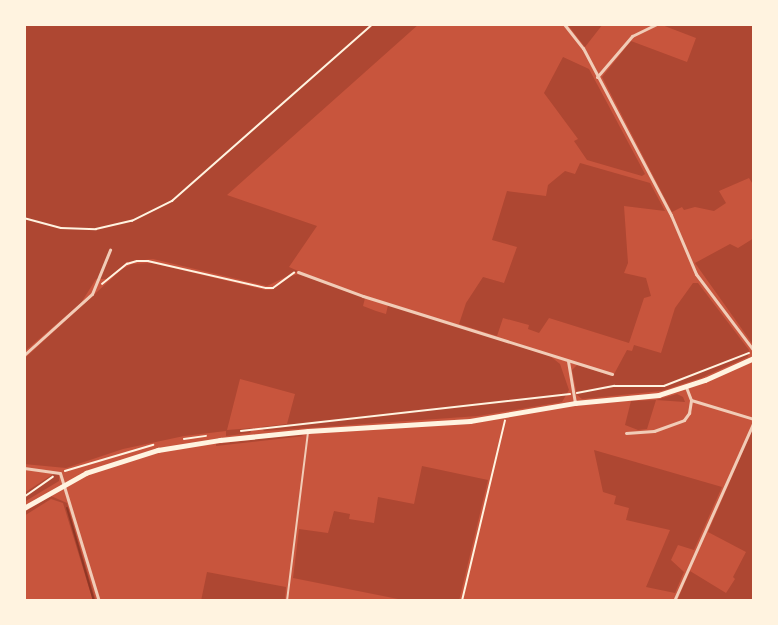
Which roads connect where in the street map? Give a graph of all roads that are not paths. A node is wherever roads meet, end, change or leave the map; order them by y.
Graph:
1 (564, 24) edge
2 (657, 24) edge
3 (597, 77) junction
4 (110, 250) dead end
5 (298, 272) road end
6 (754, 351) edge
7 (24, 355) edge
8 (754, 358) edge
9 (568, 361) junction
10 (612, 374) dead end
11 (686, 387) junction
12 (691, 400) junction
13 (575, 403) junction
14 (754, 420) edge
15 (308, 431) junction
16 (626, 433) dead end
17 (24, 468) edge
18 (64, 483) junction
19 (24, 508) edge
20 (99, 601) edge
21 (287, 601) edge
22 (674, 601) edge

1 - 3 street
2 - 3 street
3 - 6 street
4 - 7 street
5 - 9 street
8 - 11 main road
9 - 10 street
9 - 13 street
11 - 12 street
11 - 13 main road
12 - 14 street
12 - 16 street
13 - 15 main road
14 - 22 street
15 - 18 main road
15 - 21 lane
17 - 18 street
18 - 19 main road
18 - 20 street

